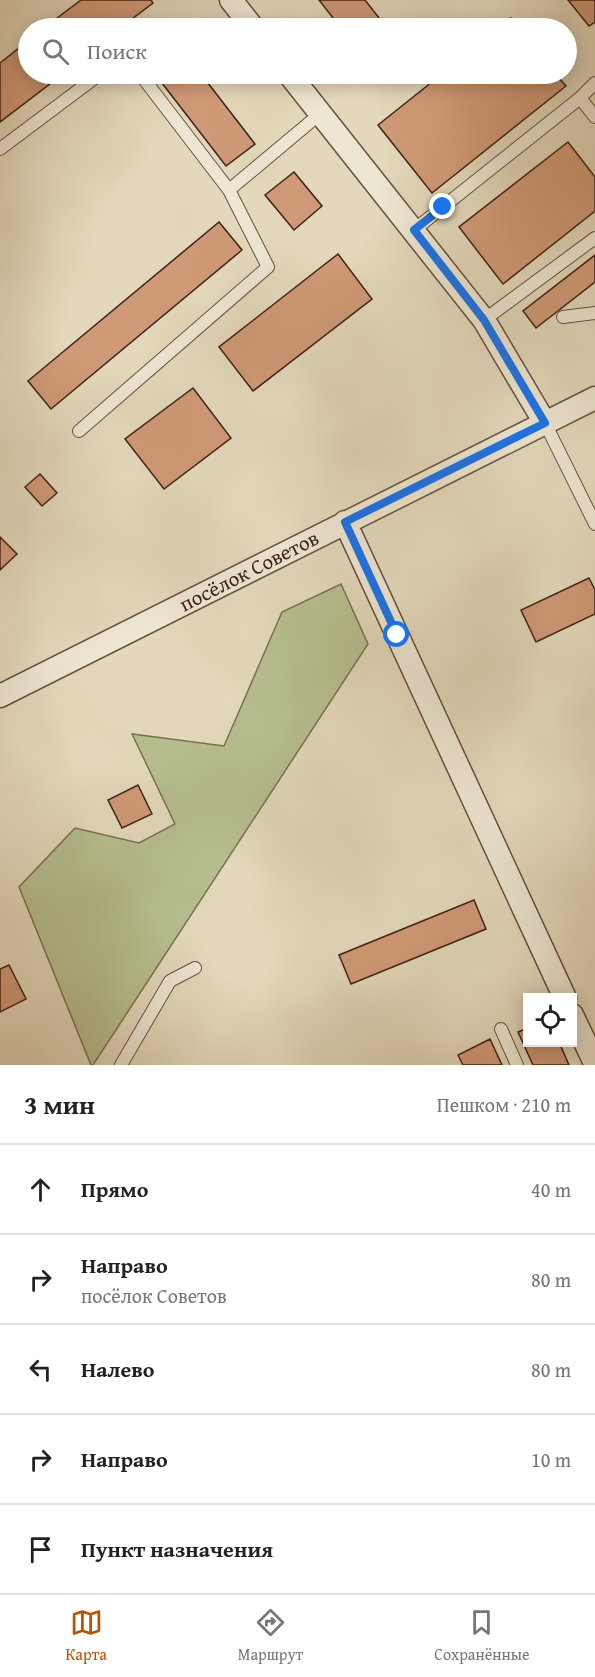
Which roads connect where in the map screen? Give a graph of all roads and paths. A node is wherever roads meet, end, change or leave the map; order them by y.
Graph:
1 (231, 0) edge
2 (246, 18) edge
3 (595, 83) edge
4 (86, 84) edge
5 (148, 84) edge
6 (297, 84) edge
7 (580, 98) junction
8 (321, 113) junction
9 (595, 117) edge
10 (0, 148) edge
11 (229, 190) junction
12 (414, 230) junction
13 (595, 238) edge
14 (595, 313) edge
15 (563, 317) dead end
16 (484, 320) junction
17 (595, 398) edge
18 (545, 423) junction
19 (79, 431) dead end
20 (345, 522) junction
21 (595, 524) edge
22 (0, 696) edge
23 (195, 968) dead end
24 (563, 993) edge
25 (577, 1024) edge
26 (501, 1029) dead end
27 (595, 1063) edge
28 (121, 1065) edge
29 (517, 1065) edge

1 - 2 street
3 - 7 lane
4 - 10 lane
5 - 11 lane
6 - 8 street
7 - 9 lane
7 - 12 lane
8 - 11 lane
8 - 12 street
11 - 19 lane
12 - 16 street
13 - 16 lane
14 - 15 lane
16 - 18 street
17 - 18 street, посёлок Советов
18 - 20 street, посёлок Советов
18 - 21 lane
20 - 22 street, посёлок Советов
20 - 24 street
23 - 28 lane
25 - 27 street
26 - 29 lane

